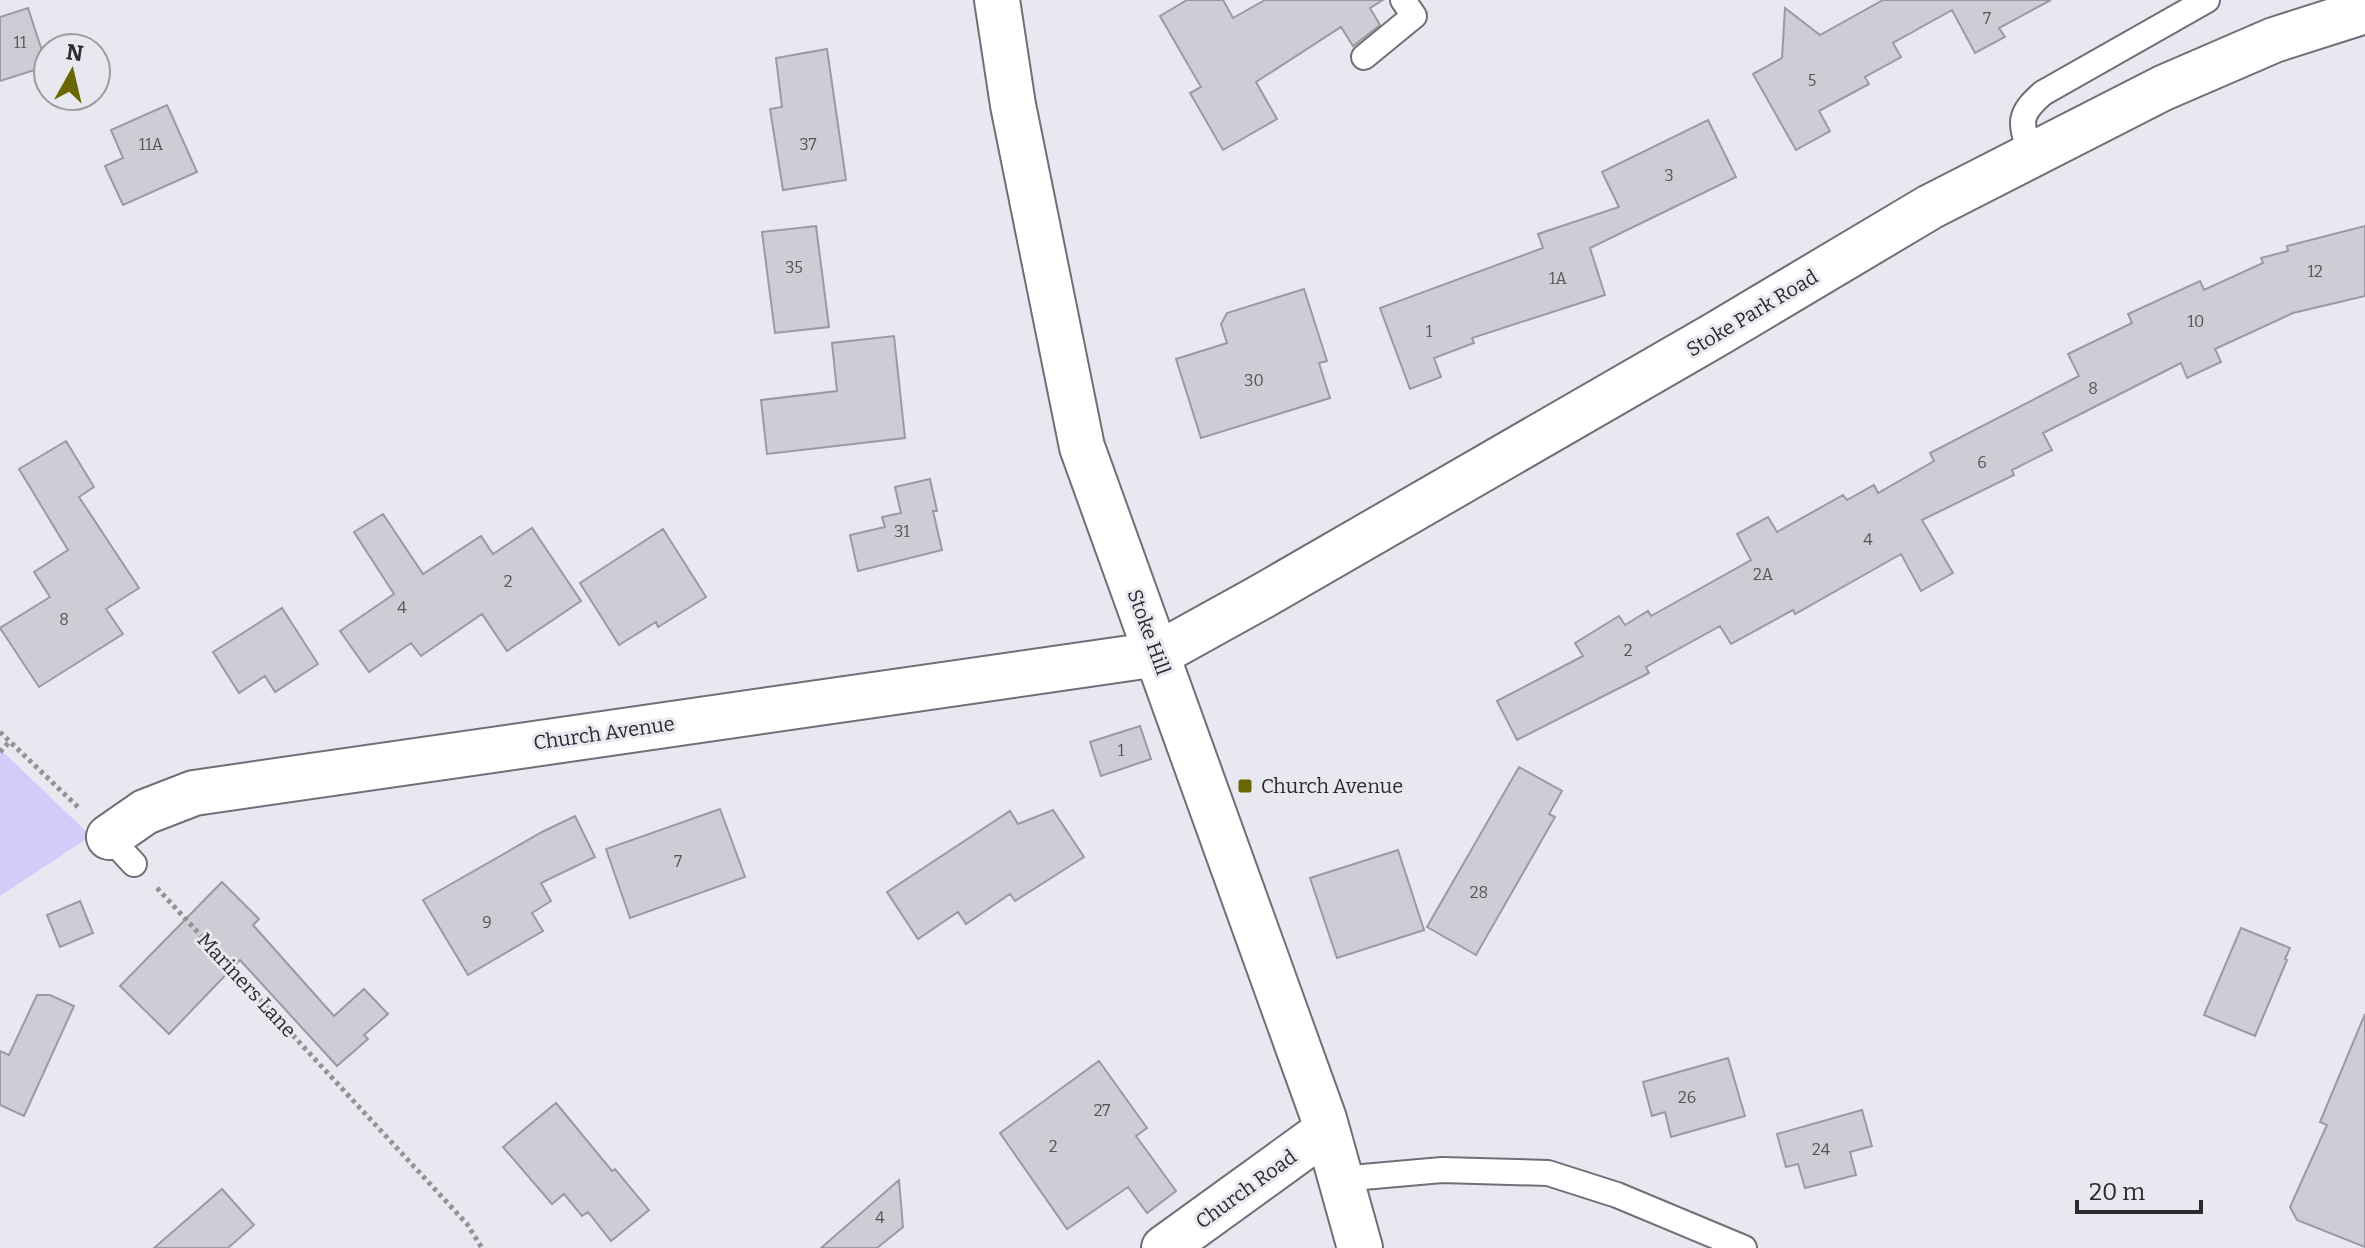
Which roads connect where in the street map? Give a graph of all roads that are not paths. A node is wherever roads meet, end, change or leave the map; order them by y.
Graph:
1 (997, 0) edge
2 (1403, 0) edge
3 (2207, 0) edge
4 (2365, 11) edge
5 (1364, 57) dead end
6 (2031, 155) junction
7 (1158, 654) junction
8 (121, 850) road end
9 (1327, 1130) junction
10 (1340, 1179) junction
11 (1164, 1248) edge
12 (1360, 1248) edge
13 (1744, 1248) edge

1 - 7 street, Stoke Hill
2 - 5 lane
3 - 6 lane
4 - 6 street, Stoke Park Road
6 - 7 street, Stoke Park Road
7 - 8 street, Church Avenue
7 - 9 street, Stoke Hill
9 - 10 street, Stoke Hill
9 - 11 street, Church Road
10 - 12 street, Stoke Hill
10 - 13 lane

